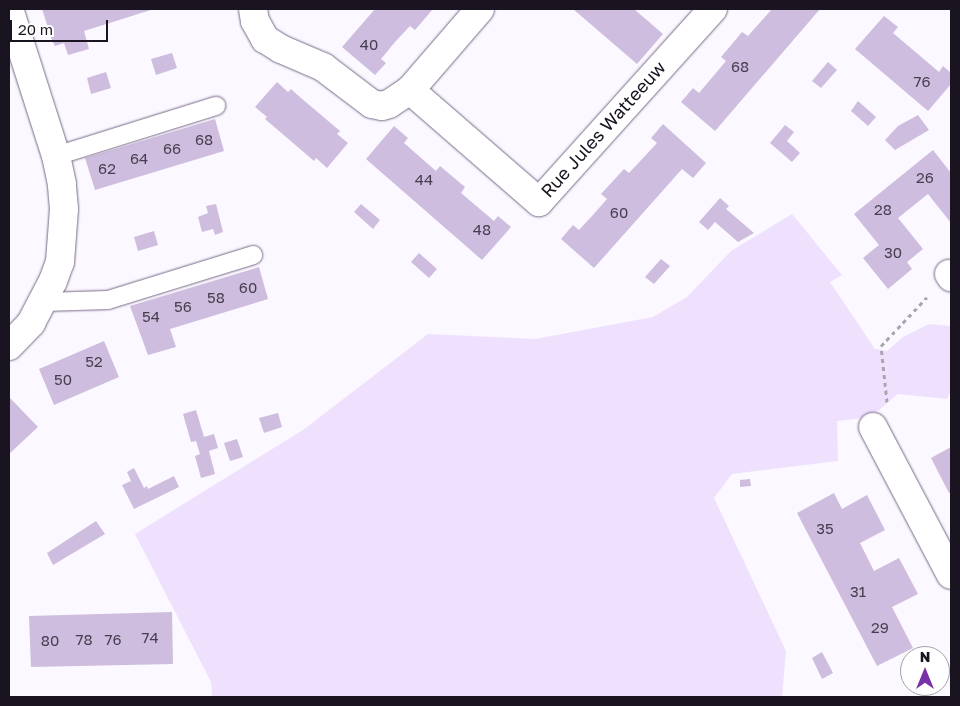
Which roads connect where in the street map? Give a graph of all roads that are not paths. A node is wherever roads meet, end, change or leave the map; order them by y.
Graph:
1 (9, 9) edge
2 (253, 9) edge
3 (480, 9) edge
4 (712, 9) edge
5 (410, 90) junction
6 (216, 106) dead end
7 (56, 156) junction
8 (253, 254) dead end
9 (44, 302) junction
10 (9, 346) edge
11 (873, 427) road end
12 (951, 575) edge

1 - 7 street
2 - 5 street
3 - 5 street
4 - 5 street, Rue Jules Watteeuw
6 - 7 lane
7 - 9 street
8 - 9 lane
9 - 10 street
11 - 12 street

